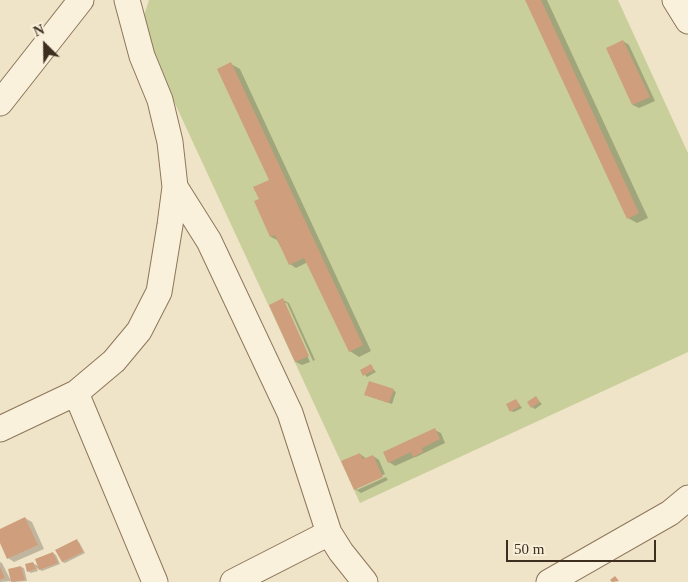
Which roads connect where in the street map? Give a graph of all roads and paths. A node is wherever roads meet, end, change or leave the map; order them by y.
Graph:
1 (81, 0) edge
2 (675, 0) edge
3 (138, 1) edge
4 (688, 21) edge
5 (0, 103) edge
6 (174, 187) junction
7 (76, 393) junction
8 (0, 429) edge
9 (688, 498) edge
10 (329, 533) junction
11 (155, 582) edge
12 (233, 582) edge
13 (365, 582) edge
14 (549, 582) edge

1 - 5 street
2 - 4 street
3 - 6 street
6 - 7 street
6 - 10 street
7 - 8 street
7 - 11 street
9 - 14 street
10 - 12 street
10 - 13 street

